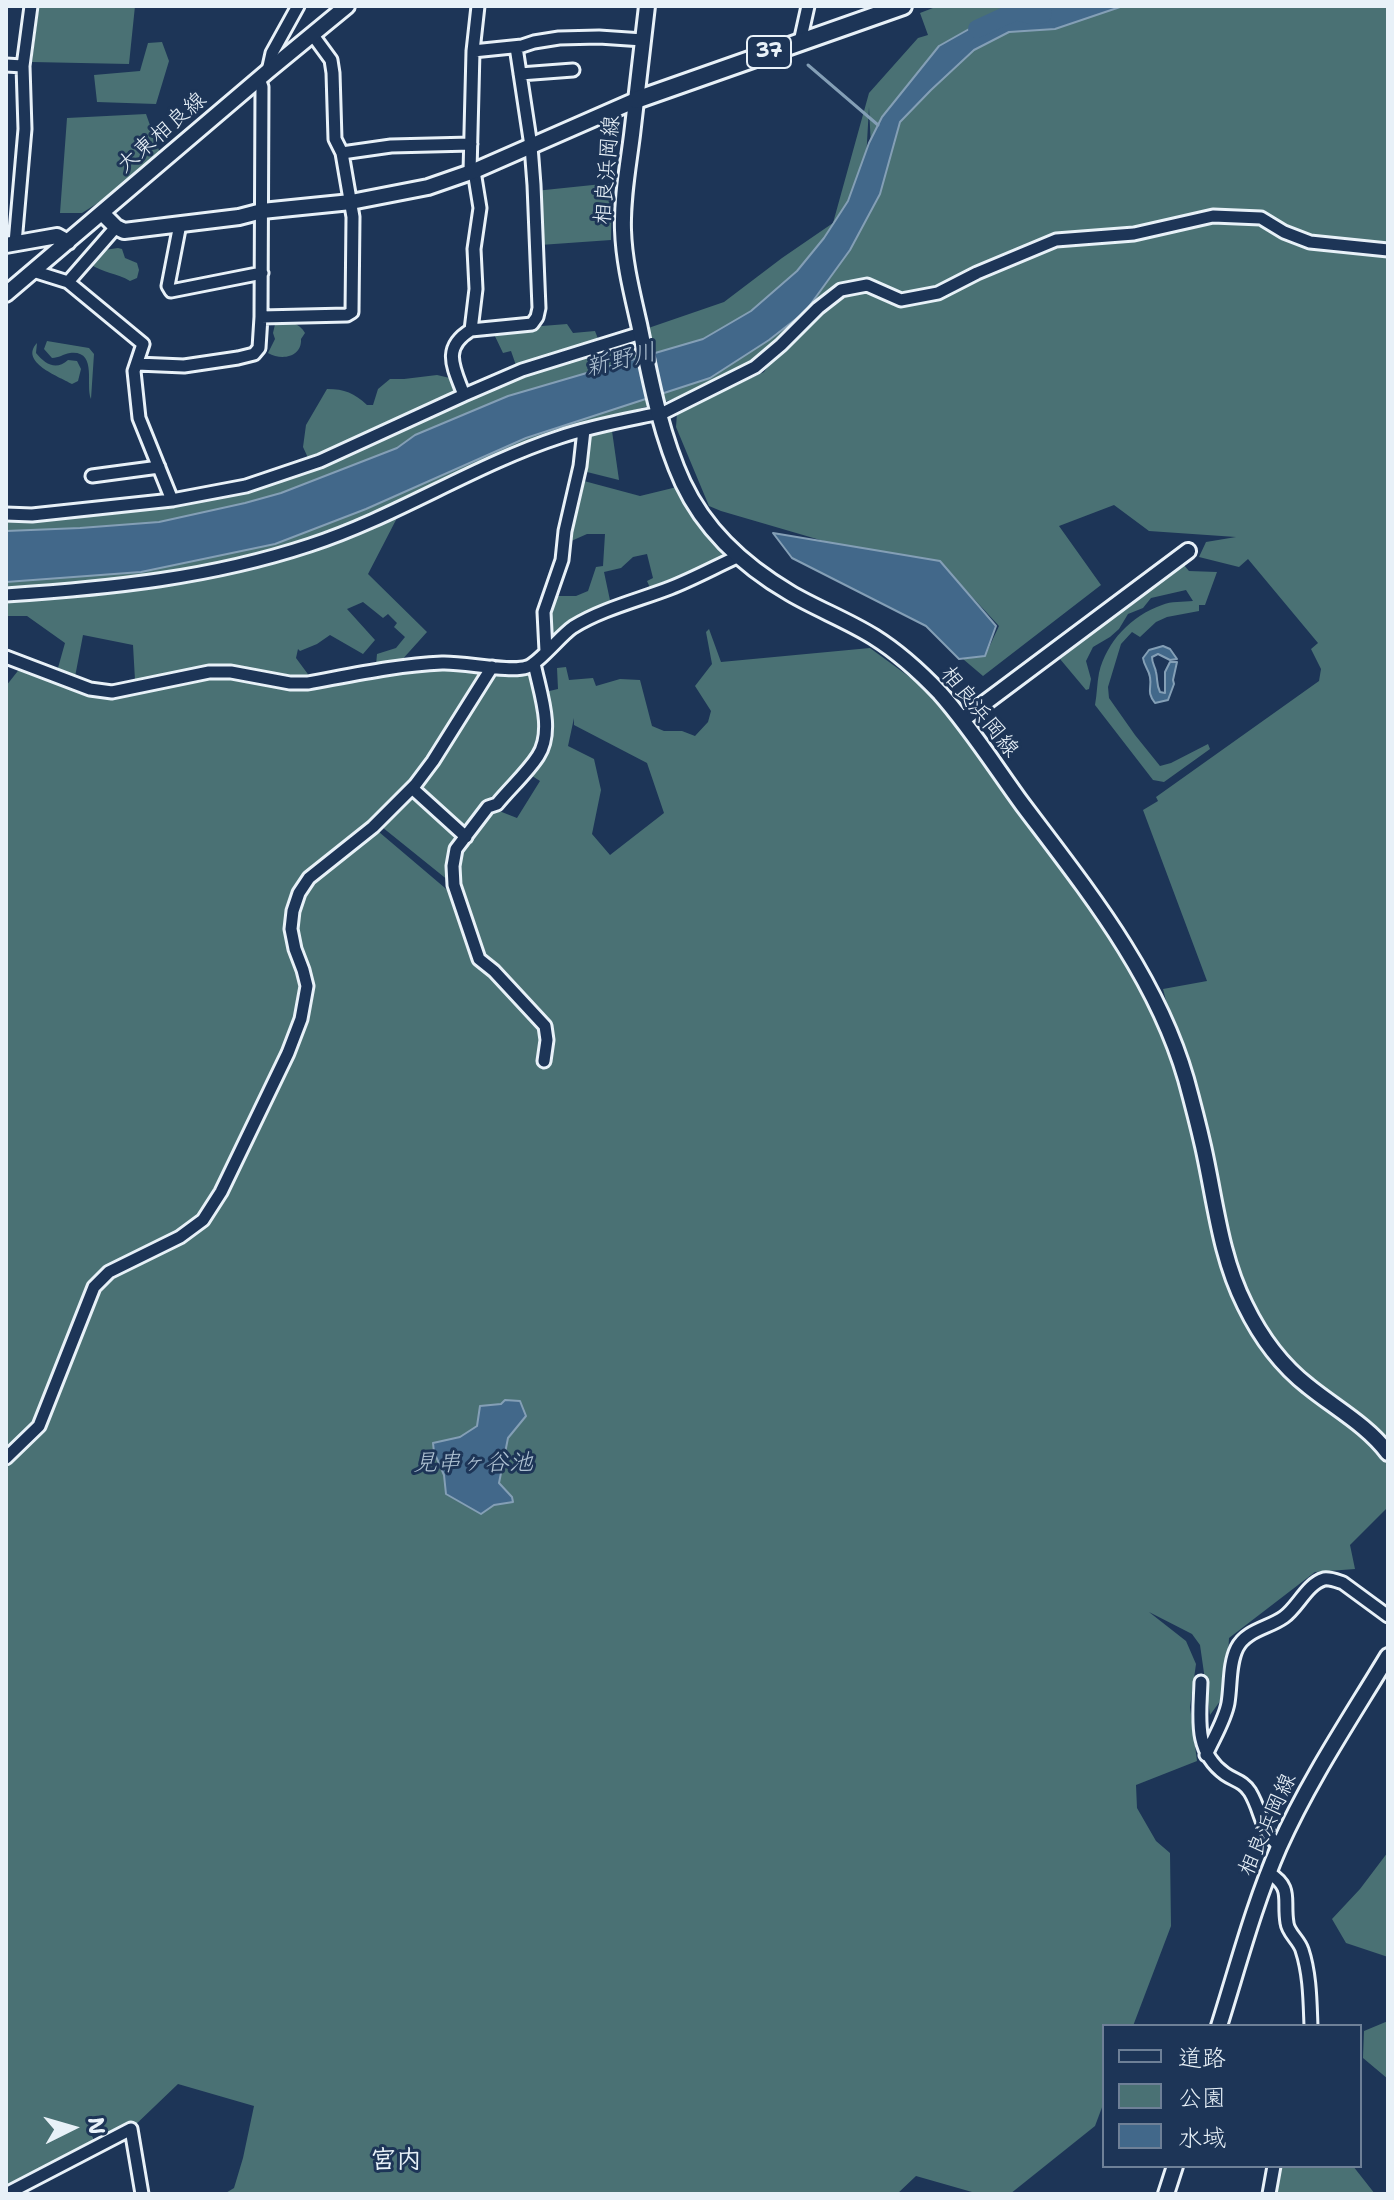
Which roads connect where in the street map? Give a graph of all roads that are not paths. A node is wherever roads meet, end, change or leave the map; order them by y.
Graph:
1 (31, 6) edge
2 (298, 6) edge
3 (347, 6) edge
4 (478, 6) edge
5 (647, 6) edge
6 (808, 6) edge
7 (903, 6) edge
8 (312, 34) junction
9 (643, 40) junction
10 (800, 42) junction
11 (516, 47) junction
12 (473, 51) junction
13 (6, 65) edge
14 (23, 66) junction
15 (573, 70) dead end
16 (520, 74) junction
17 (264, 75) junction
18 (636, 100) junction
19 (471, 144) junction
20 (531, 146) junction
21 (342, 153) junction
22 (472, 171) junction
23 (351, 202) junction
24 (262, 211) junction
25 (102, 213) junction
26 (180, 224) junction
27 (116, 227) junction
28 (68, 242) junction
29 (11, 244) edge
30 (1388, 250) edge
31 (33, 271) junction
32 (262, 273) junction
33 (68, 282) junction
34 (6, 294) edge
35 (261, 317) junction
36 (471, 330) junction
37 (641, 335) junction
38 (137, 364) junction
39 (464, 395) junction
40 (660, 412) junction
41 (584, 430) junction
42 (159, 467) junction
43 (92, 476) dead end
44 (172, 500) junction
45 (6, 514) edge
46 (1188, 551) dead end
47 (737, 557) junction
48 (6, 595) edge
49 (546, 651) junction
50 (6, 657) edge
51 (534, 663) junction
52 (492, 667) junction
53 (962, 720) junction
54 (412, 788) junction
55 (466, 837) junction
56 (544, 1061) dead end
57 (1388, 1453) edge
58 (6, 1458) edge
59 (1388, 1616) edge
60 (1388, 1656) edge
61 (1201, 1682) dead end
62 (1206, 1755) junction
63 (1280, 1847) junction
64 (1269, 1873) junction
65 (1220, 2024) edge
66 (1311, 2024) edge
67 (1174, 2168) edge
68 (1274, 2168) edge
69 (6, 2194) edge
70 (142, 2194) edge
71 (1166, 2194) edge
72 (1269, 2194) edge

1 - 14 street
2 - 17 street
3 - 8 main road, 大東相良線
4 - 12 street
5 - 9 main road, 相良浜岡線
6 - 10 street
7 - 10 main road, 37
8 - 17 main road, 大東相良線
8 - 21 street
9 - 11 street
9 - 18 main road, 相良浜岡線
10 - 18 main road, 37
11 - 12 street
11 - 16 street
12 - 19 street
13 - 14 street
14 - 29 street
15 - 16 street
16 - 20 street
17 - 24 street
17 - 25 main road, 大東相良線
18 - 20 main road
18 - 37 main road, 相良浜岡線
19 - 21 street
19 - 22 street
20 - 22 main road
20 - 36 street
21 - 23 street
22 - 23 main road
22 - 36 street
23 - 24 main road
23 - 35 street
24 - 26 main road
24 - 32 street
25 - 27 main road
25 - 28 main road, 大東相良線
26 - 27 main road
26 - 32 street
27 - 33 street
28 - 29 main road
28 - 31 main road, 大東相良線
30 - 40 street
31 - 33 street
31 - 34 main road, 大東相良線
32 - 35 street
33 - 38 street
35 - 38 street
36 - 39 street
37 - 39 street
37 - 40 main road, 相良浜岡線
38 - 42 street
39 - 44 street
40 - 41 street
40 - 47 main road, 相良浜岡線
41 - 48 street
41 - 49 street
42 - 43 street
42 - 44 street
44 - 45 street
46 - 53 main road
47 - 49 street
47 - 53 main road, 相良浜岡線
49 - 51 street
50 - 52 street
51 - 52 street
51 - 55 street
52 - 54 street
53 - 57 main road, 相良浜岡線
54 - 55 street
54 - 58 street
55 - 56 street
59 - 62 street
60 - 63 main road, 相良浜岡線
61 - 62 street
62 - 63 street
63 - 64 main road, 相良浜岡線
64 - 65 main road, 相良浜岡線
64 - 66 street
67 - 71 main road
68 - 72 street
69 - 70 street

